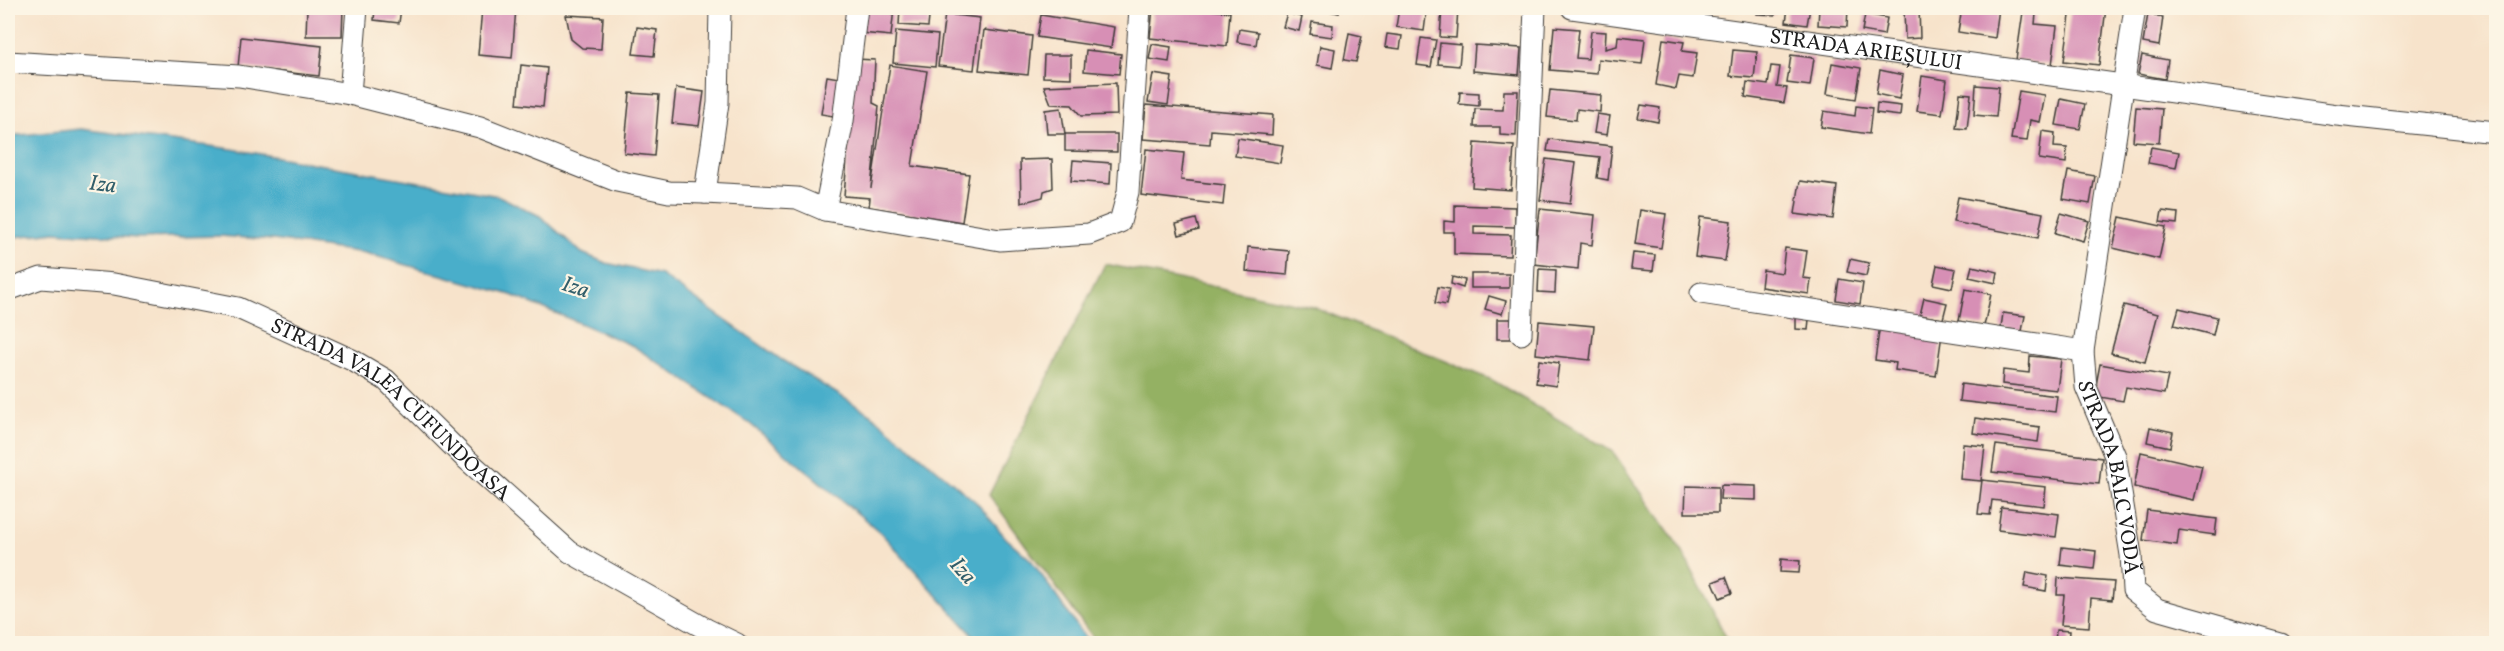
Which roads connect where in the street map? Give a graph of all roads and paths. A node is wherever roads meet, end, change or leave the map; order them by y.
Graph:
1 (357, 8) edge
2 (720, 8) edge
3 (857, 8) edge
4 (1140, 8) edge
5 (1535, 8) edge
6 (1572, 8) edge
7 (2135, 8) edge
8 (8, 62) edge
9 (2124, 86) junction
10 (350, 94) junction
11 (2496, 132) edge
12 (705, 193) junction
13 (825, 210) junction
14 (8, 290) edge
15 (1701, 293) dead end
16 (1521, 334) dead end
17 (2083, 351) junction
18 (737, 644) edge
19 (2281, 644) edge

1 - 10 street
2 - 12 street
3 - 13 street
4 - 13 street
5 - 16 street
6 - 9 street, STRADA ARIEȘULUI
7 - 9 street, STRADA BALC VODĂ
8 - 10 street
9 - 11 street
9 - 17 street, STRADA BALC VODĂ
10 - 12 street
12 - 13 street
14 - 18 street, STRADA VALEA CUFUNDOASA
15 - 17 street, STRADA BALC VODĂ
17 - 19 street, STRADA BALC VODĂ

